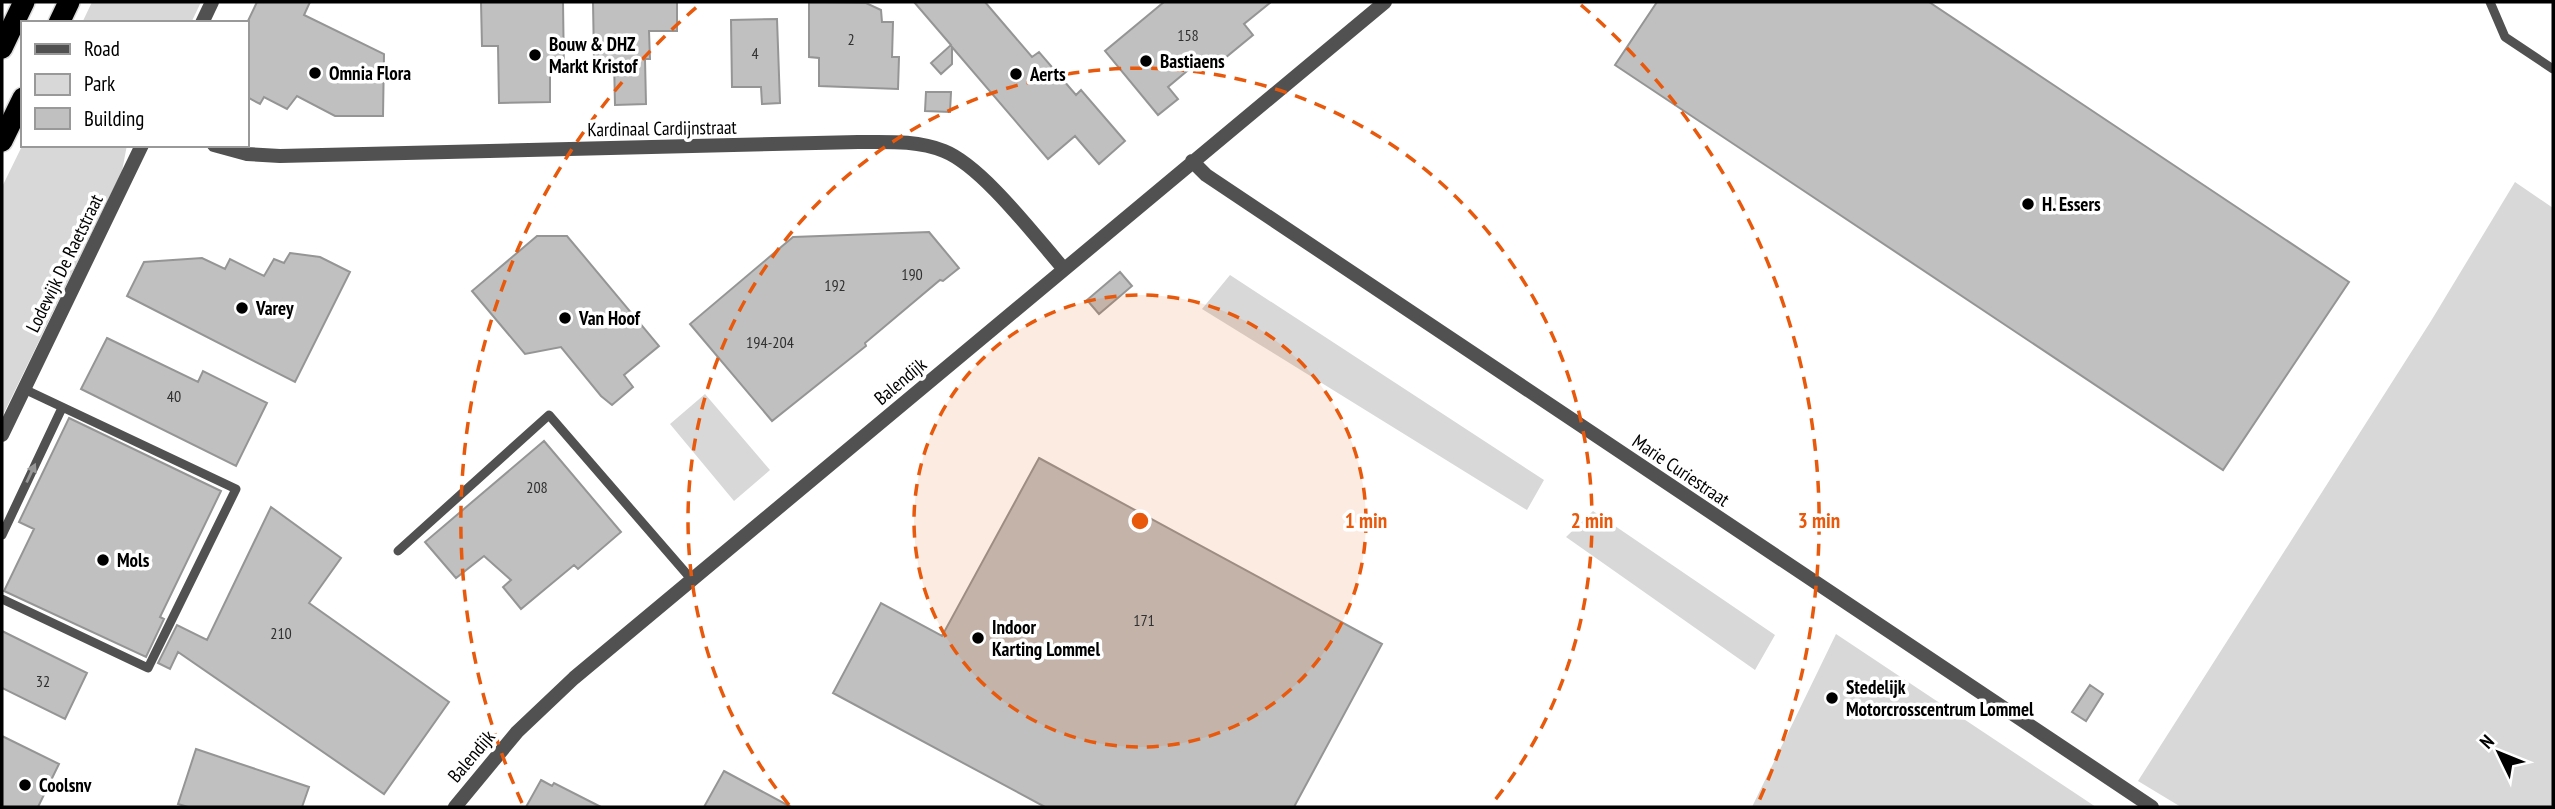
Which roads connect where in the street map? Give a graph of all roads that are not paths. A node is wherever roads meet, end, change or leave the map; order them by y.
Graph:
1 (24, 2) edge
2 (212, 2) edge
3 (1385, 2) edge
4 (2490, 2) edge
5 (203, 21) edge
6 (2, 48) edge
7 (2553, 69) edge
8 (21, 105) edge
9 (2, 141) edge
10 (141, 147) edge
11 (221, 147) edge
12 (1192, 161) junction
13 (1063, 268) junction
14 (24, 389) junction
15 (62, 408) junction
16 (2, 435) edge
17 (2, 535) edge
18 (398, 551) dead end
19 (692, 580) junction
20 (2, 599) edge
21 (455, 807) edge
22 (2152, 807) edge

1 - 6 highway
2 - 5 street
3 - 12 street, Balendijk
4 - 7 lane
8 - 9 highway
10 - 14 street, Lodewijk De Raetstraat
11 - 13 street, Kardinaal Cardijnstraat
12 - 13 street, Balendijk
12 - 22 street, Marie Curiestraat
13 - 19 street, Balendijk
14 - 15 lane
14 - 16 street, Lodewijk De Raetstraat
17 -> 15 lane
15 - 20 lane
18 - 19 lane
19 - 21 street, Balendijk

